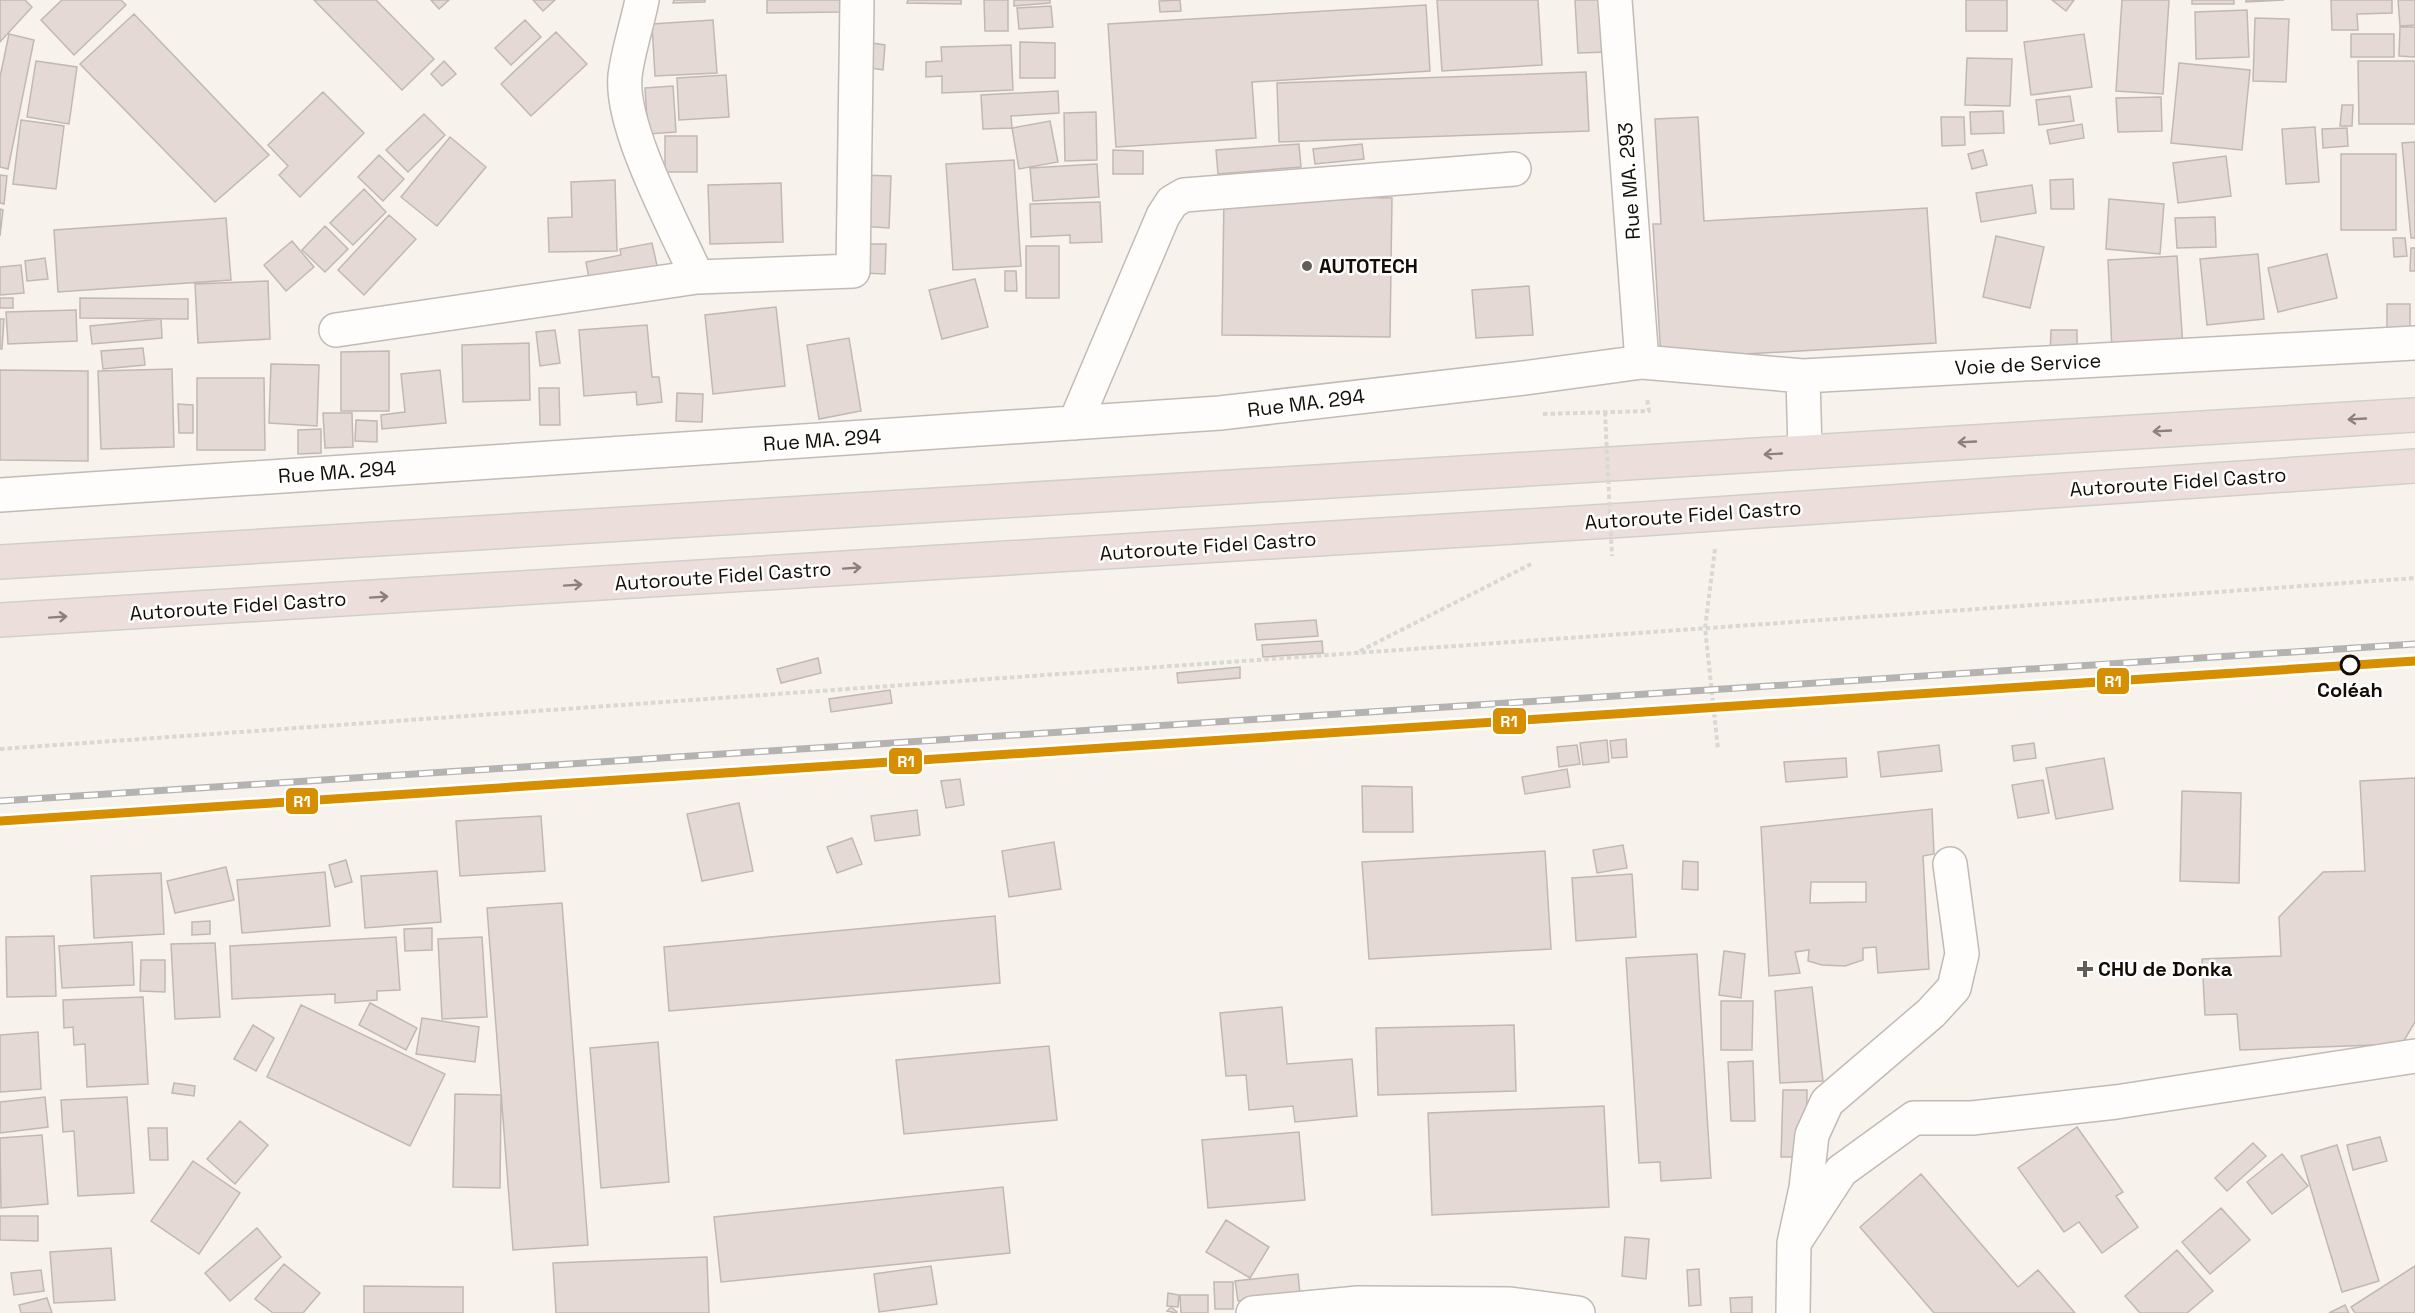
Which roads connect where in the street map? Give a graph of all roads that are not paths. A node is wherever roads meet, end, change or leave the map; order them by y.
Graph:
1 (642, 0) edge
2 (857, 0) edge
3 (1615, 0) edge
4 (1514, 169) dead end
5 (697, 277) junction
6 (336, 330) dead end
7 (2415, 343) edge
8 (1641, 362) junction
9 (1803, 376) junction
10 (2415, 415) edge
11 (1075, 423) junction
12 (1805, 452) junction
13 (2415, 466) edge
14 (0, 495) edge
15 (0, 562) edge
16 (0, 621) edge
17 (1950, 864) dead end
18 (2415, 1056) edge
19 (1794, 1243) junction
20 (1253, 1313) edge
21 (1578, 1313) edge
22 (1793, 1313) edge

1 - 5 street
2 - 5 street
3 - 8 street, Rue MA. 293
4 - 11 street
5 - 6 street
7 - 9 street, Voie de Service
8 - 9 street, Voie de Service
8 - 11 street, Rue MA. 294
9 - 12 street
10 -> 12 highway
11 - 14 street, Rue MA. 294
12 -> 15 highway
16 -> 13 highway, Autoroute Fidel Castro
17 - 19 street
18 - 19 street
19 - 22 street
20 - 21 street

